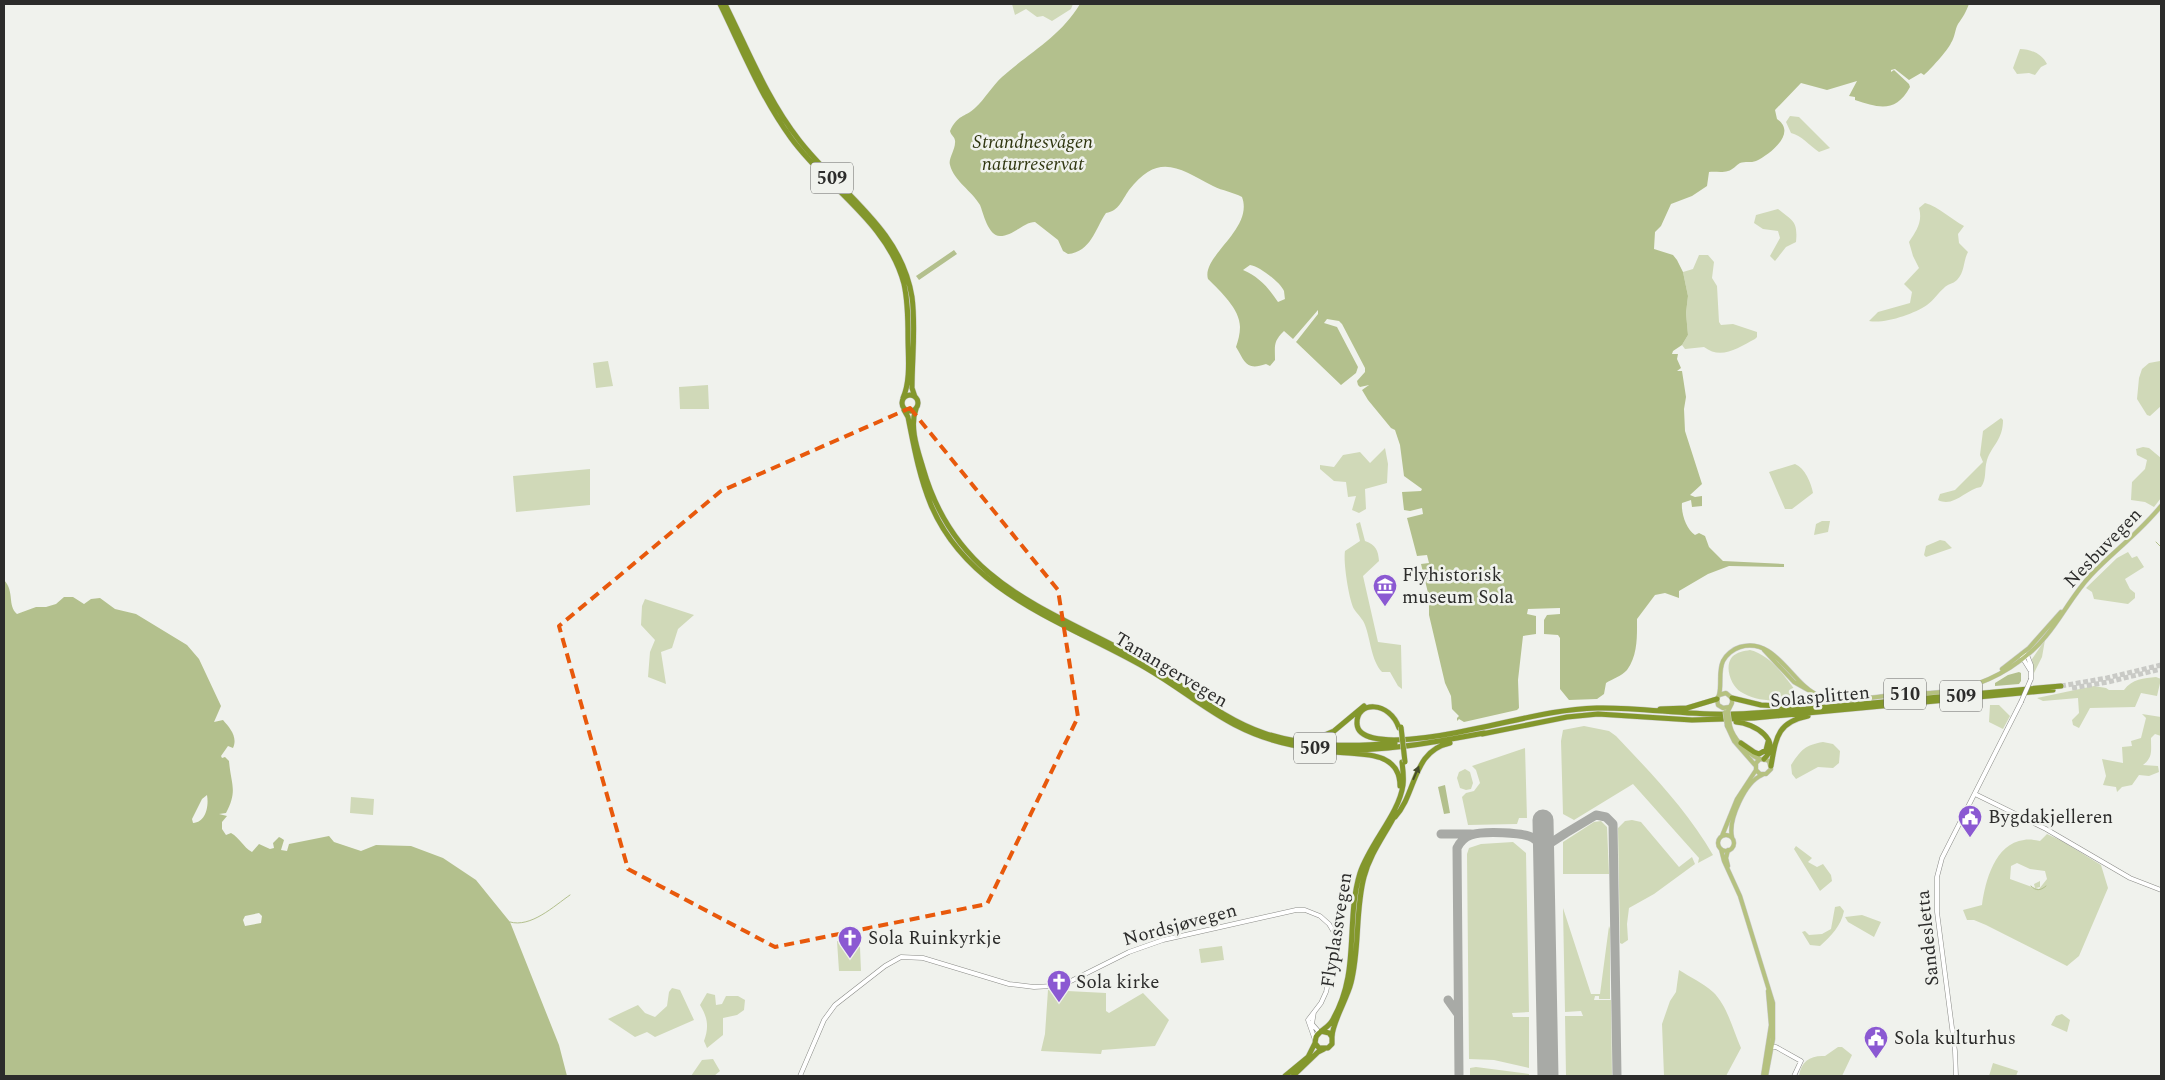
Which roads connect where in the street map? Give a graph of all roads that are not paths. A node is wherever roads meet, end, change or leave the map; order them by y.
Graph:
1 (720, 4) edge
2 (725, 4) edge
3 (915, 397) junction
4 (903, 398) junction
5 (916, 409) junction
6 (904, 410) junction
7 (2161, 506) edge
8 (2024, 656) junction
9 (1720, 678) junction
10 (1726, 693) junction
11 (1718, 697) junction
12 (1732, 698) junction
13 (1824, 707) junction
14 (1620, 708) junction
15 (1830, 711) junction
16 (1728, 712) junction
17 (1706, 720) junction
18 (1729, 726) junction
19 (1400, 727) junction
20 (1484, 733) junction
21 (1266, 734) junction
22 (1435, 737) junction
23 (1766, 737) junction
24 (1740, 743) junction
25 (1294, 745) junction
26 (1762, 759) junction
27 (1404, 762) junction
28 (1771, 766) junction
29 (1755, 767) junction
30 (1763, 775) junction
31 (1975, 792) junction
32 (1396, 806) junction
33 (1395, 816) junction
34 (1722, 836) junction
35 (1732, 837) junction
36 (1721, 849) junction
37 (1728, 850) junction
38 (1728, 869) junction
39 (2161, 890) edge
40 (1314, 1012) junction
41 (1320, 1032) junction
42 (1332, 1038) junction
43 (1315, 1041) junction
44 (1771, 1047) junction
45 (1325, 1049) junction
46 (1957, 1065) junction
47 (800, 1076) edge
48 (1286, 1076) edge
49 (1293, 1076) edge
50 (1765, 1076) edge
51 (1794, 1076) edge
52 (1956, 1076) edge
53 (1960, 1076) edge

1 - 4 highway, 509
2 - 3 highway, 509
3 - 4 highway
3 - 5 highway, 509
4 - 6 highway, 509
5 - 6 highway
5 - 21 highway, Tanangervegen / 509
6 - 25 highway, Tanangervegen / 509
7 - 8 main road, Nesbuvegen / 510
8 - 9 main road, Nesbuvegen / 510
8 - 31 street, Sandesletta, bridge
9 - 10 main road
9 - 11 main road, 510
10 - 11 main road
10 - 12 main road
11 - 14 highway, 509
11 - 16 main road
12 - 13 highway, 509
12 - 16 main road
13 - 15 highway, Solasplitten / 509
13 - 16 highway, Solasplitten / 509
14 - 16 highway, 509
14 - 22 highway, 509
15 - 16 highway, Solasplitten / 509
15 - 28 highway, 509
16 - 17 highway, 509
16 - 18 main road, bridge
17 - 20 highway, 509
17 - 23 highway, 509
18 - 24 main road
18 - 29 main road
19 - 21 highway, 509
19 - 22 highway, 509
19 - 27 highway, 509, bridge
20 - 25 highway, Tanangervegen / 509
33 -> 20 highway, 509
21 - 22 highway, Tanangervegen / 509
23 - 24 highway
23 - 26 highway
24 - 26 main road
25 - 32 highway, 509
26 - 28 main road
26 - 29 main road
27 - 32 highway, 509
27 - 33 highway, 509
28 - 30 main road
29 - 30 main road
29 - 34 main road
30 - 35 main road
31 - 39 street
31 - 46 street, Sandesletta
32 - 41 highway, Flyplassvegen / 509
33 - 42 highway, Flyplassvegen / 509
34 - 35 main road
34 - 36 main road
35 - 37 main road
36 - 37 main road
36 - 38 main road
37 - 38 main road
38 - 44 main road
40 - 41 street
40 - 43 street, Nordsjøvegen
40 - 47 street, Nordsjøvegen
41 - 42 highway
41 - 43 highway, Flyplassvegen / 509
42 - 45 highway, Flyplassvegen / 509
43 - 45 highway
43 - 48 highway, Flyplassvegen / 509
44 - 50 main road
44 - 51 street
45 - 49 highway, Flyplassvegen / 509
46 - 52 street, Sandesletta
46 - 53 street, Sandesletta

